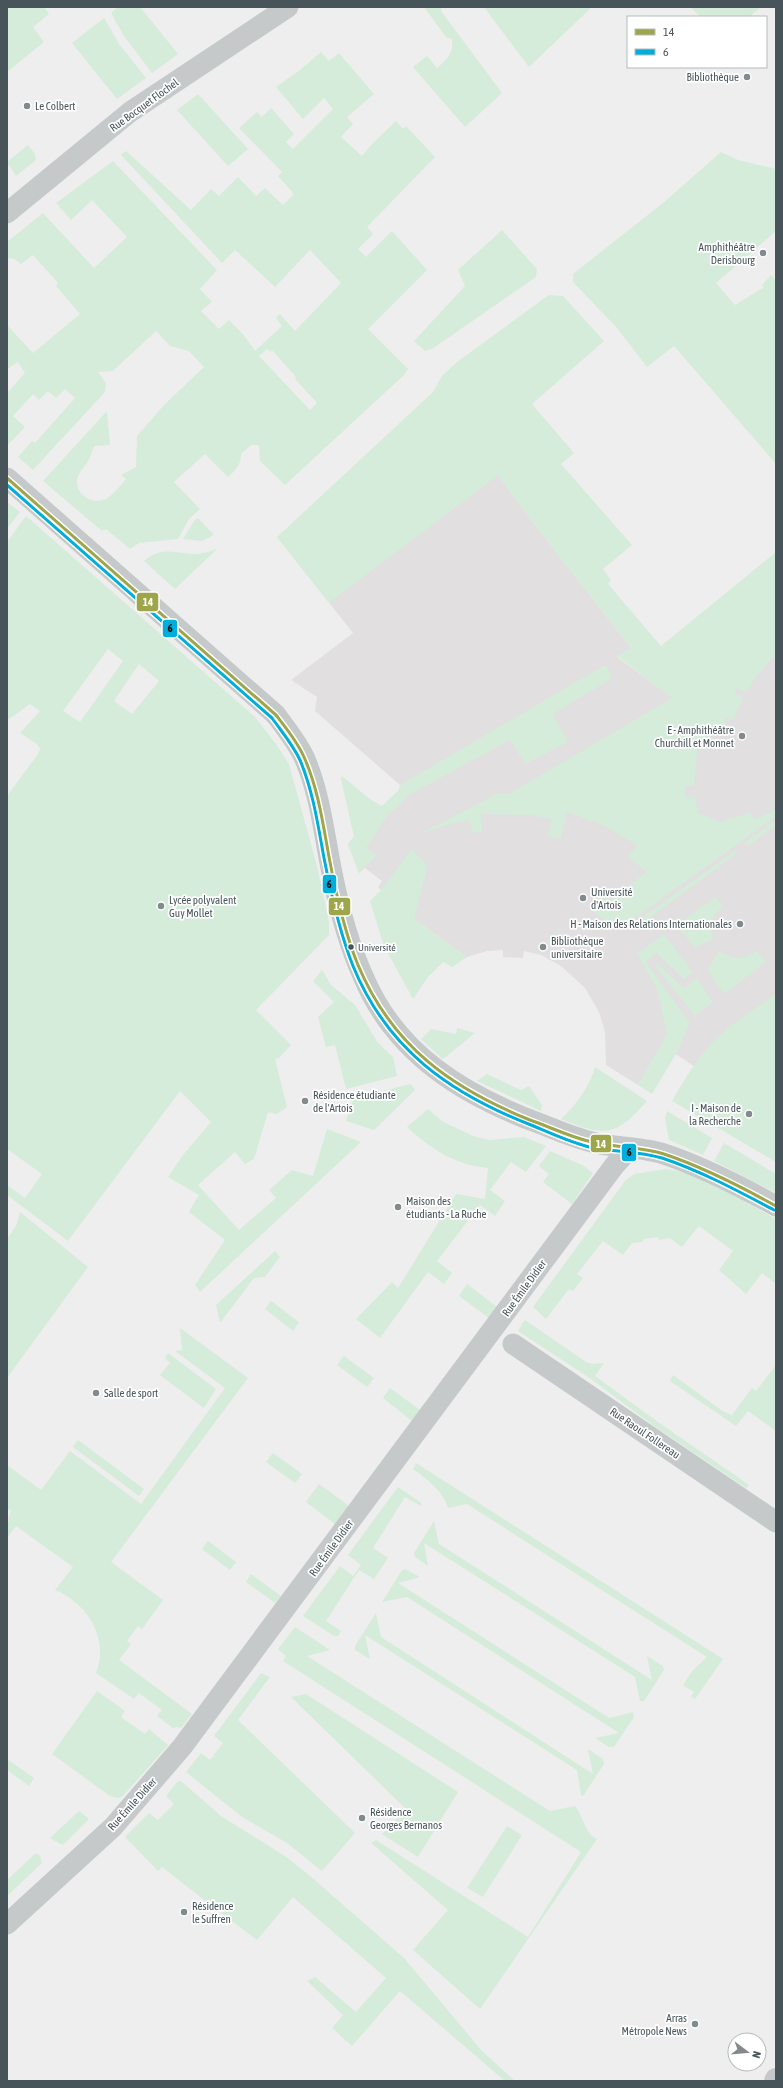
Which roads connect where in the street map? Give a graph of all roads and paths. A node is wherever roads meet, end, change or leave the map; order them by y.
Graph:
1 (288, 7) edge
2 (7, 213) edge
3 (7, 478) edge
4 (629, 1149) junction
5 (776, 1206) edge
6 (513, 1344) dead end
7 (776, 1522) edge
8 (7, 1924) edge

1 - 2 street, Rue Bocquet Flochel
3 - 4 street
4 - 5 street
4 - 8 street, Rue Émile Didier
6 - 7 street, Rue Raoul Follereau

